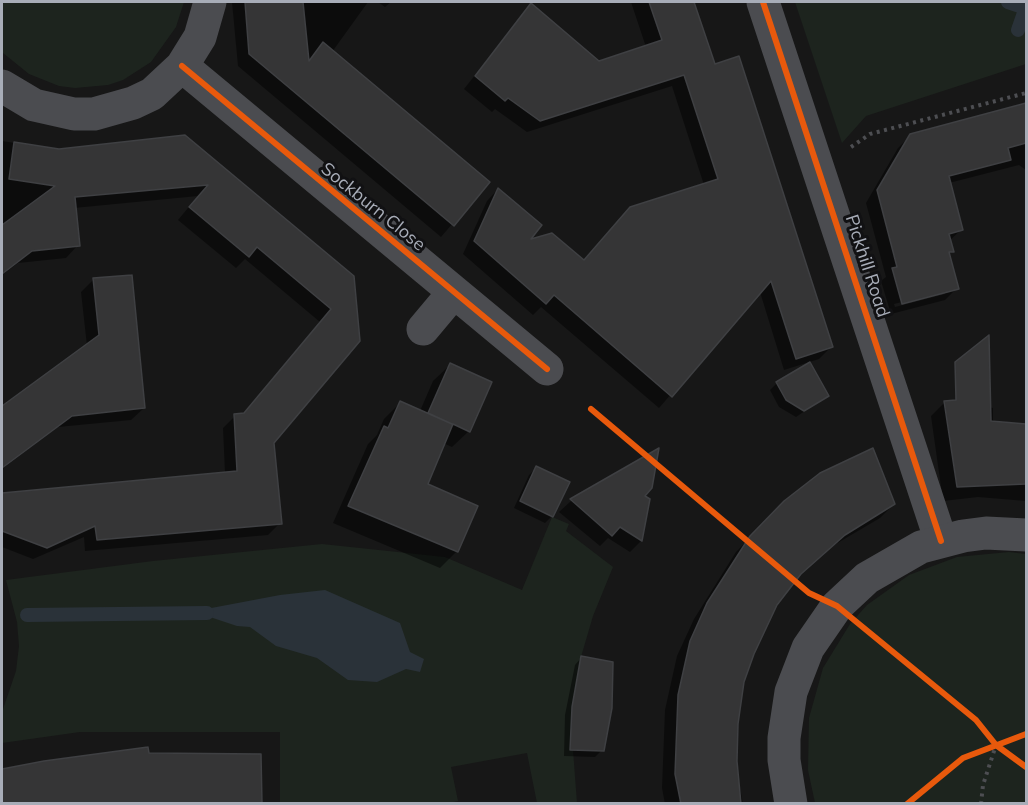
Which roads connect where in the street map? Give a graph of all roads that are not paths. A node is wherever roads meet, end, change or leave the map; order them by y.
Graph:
1 (210, 2) edge
2 (763, 2) edge
3 (182, 66) junction
4 (2, 86) edge
5 (454, 292) junction
6 (423, 329) dead end
7 (547, 369) dead end
8 (1026, 535) edge
9 (941, 541) junction
10 (791, 804) edge

1 - 3 street
2 - 9 street, Pickhill Road
3 - 4 street
3 - 5 street, Sockburn Close
5 - 6 street
5 - 7 street, Sockburn Close
8 - 9 street
9 - 10 street

